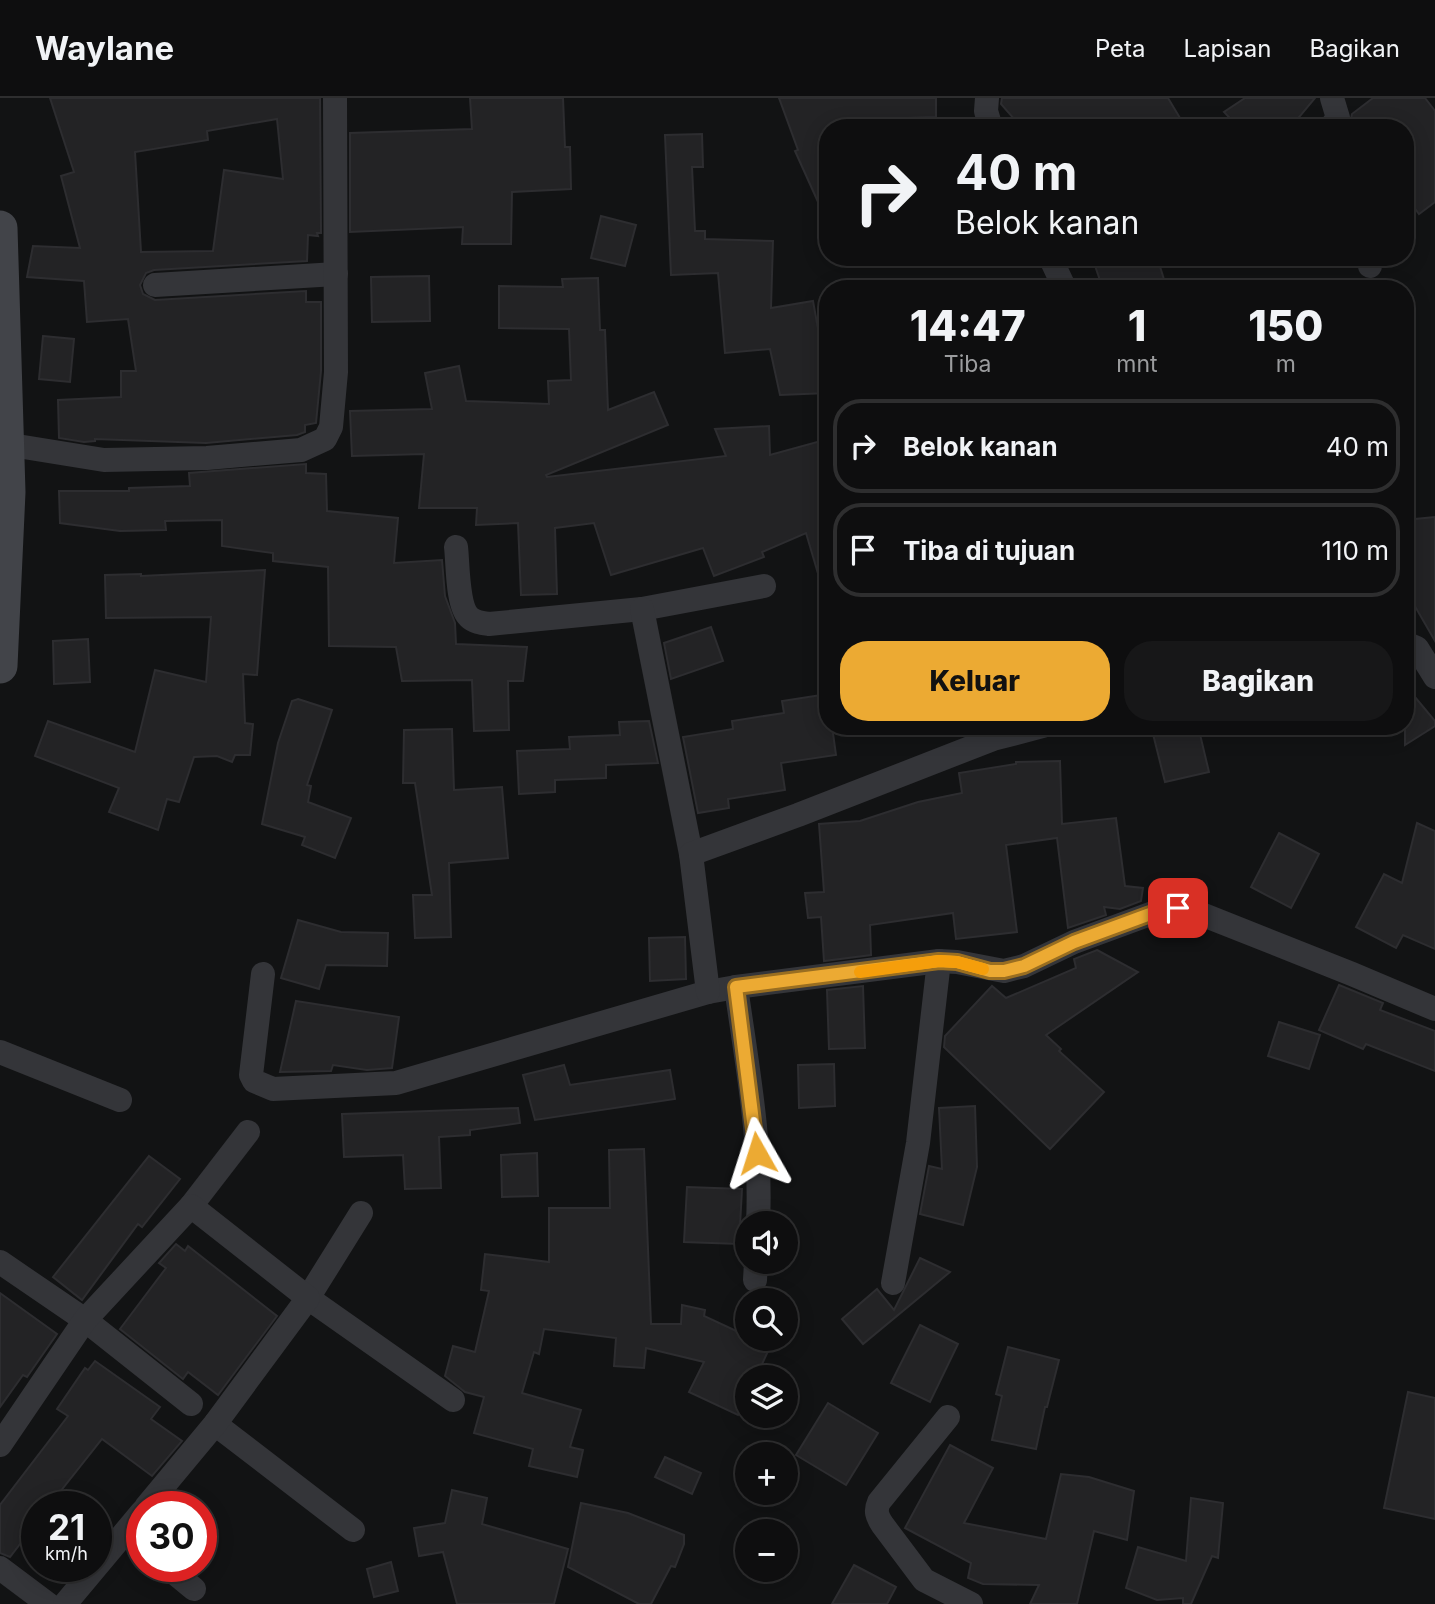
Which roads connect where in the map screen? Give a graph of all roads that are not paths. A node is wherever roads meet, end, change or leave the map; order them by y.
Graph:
1 (335, 98) edge
2 (987, 98) edge
3 (988, 119) edge
4 (0, 228) edge
5 (336, 274) junction
6 (155, 285) dead end
7 (5, 444) junction
8 (456, 547) dead end
9 (764, 586) dead end
10 (642, 609) junction
11 (1414, 647) edge
12 (0, 666) edge
13 (1435, 677) edge
14 (1008, 735) edge
15 (691, 854) junction
16 (939, 961) junction
17 (263, 974) dead end
18 (736, 987) junction
19 (708, 992) junction
20 (1435, 1009) edge
21 (0, 1052) edge
22 (120, 1100) dead end
23 (248, 1132) dead end
24 (191, 1206) junction
25 (759, 1211) edge
26 (361, 1213) dead end
27 (0, 1262) edge
28 (893, 1283) dead end
29 (308, 1298) junction
30 (85, 1321) junction
31 (453, 1400) dead end
32 (191, 1405) dead end
33 (948, 1417) dead end
34 (215, 1424) junction
35 (0, 1445) edge
36 (159, 1491) edge
37 (353, 1531) dead end
38 (126, 1547) edge
39 (0, 1568) edge
40 (186, 1582) edge
41 (194, 1588) dead end
42 (48, 1604) edge
43 (65, 1604) edge
44 (971, 1604) edge

1 - 5 street
2 - 3 street
4 - 7 street
5 - 6 street
5 - 7 street
7 - 12 street
8 - 10 street
9 - 10 street
10 - 15 street
11 - 13 street
14 - 15 street
15 - 19 street
16 - 18 street
16 - 20 street
16 - 28 street
17 - 19 street
18 - 19 street
18 - 25 street
21 - 22 street
23 - 24 street
24 - 29 street
24 - 30 street
26 - 29 street
27 - 30 street
29 - 31 street
29 - 34 street
30 - 32 street
30 - 35 street
33 - 44 street
34 - 36 street
34 - 37 street
38 - 43 street
39 - 42 street
40 - 41 street

